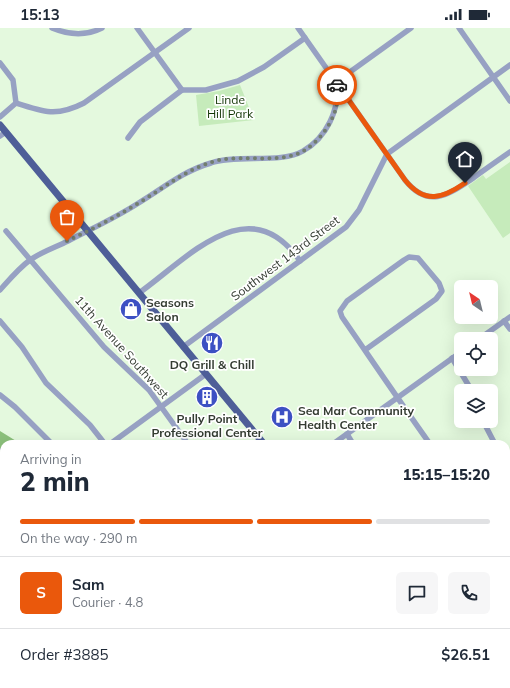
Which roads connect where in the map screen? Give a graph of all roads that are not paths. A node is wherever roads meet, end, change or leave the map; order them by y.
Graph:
1 (52, 28) edge
2 (102, 28) edge
3 (137, 28) edge
4 (189, 28) edge
5 (298, 28) edge
6 (411, 28) edge
7 (459, 28) edge
8 (305, 38) junction
9 (156, 53) junction
10 (0, 63) edge
11 (510, 65) edge
12 (493, 77) junction
13 (336, 82) junction
14 (182, 90) junction
15 (510, 101) edge
16 (16, 104) junction
17 (0, 117) edge
18 (0, 125) edge
19 (3, 134) edge
20 (128, 138) dead end
21 (510, 152) edge
22 (387, 154) junction
23 (6, 231) dead end
24 (88, 231) junction
25 (30, 260) junction
26 (300, 261) junction
27 (0, 290) edge
28 (138, 293) junction
29 (510, 317) edge
30 (0, 321) edge
31 (504, 321) junction
32 (510, 330) edge
33 (489, 332) edge
34 (183, 347) junction
35 (365, 350) junction
36 (452, 358) joint
37 (206, 374) junction
38 (468, 384) edge
39 (0, 395) edge
40 (397, 397) junction
41 (161, 406) junction
42 (487, 428) edge
43 (346, 434) junction
44 (48, 440) edge
45 (102, 440) edge
46 (115, 440) edge
47 (185, 440) edge
48 (261, 440) edge
49 (338, 440) edge
50 (350, 440) edge
51 (427, 440) edge
52 (493, 440) edge

1 - 2 street
3 - 9 street
4 - 9 street
5 - 8 street
6 - 13 street
7 - 12 street
8 - 13 street
8 - 14 street
9 - 14 street
9 - 16 street
10 - 16 street
11 - 12 street, Southwest 143rd Street
12 - 15 street
12 - 22 street, Southwest 143rd Street
13 - 22 street
13 - 24 street
14 - 20 street
16 - 17 street
18 - 19 main road
19 - 24 main road
21 - 22 street
22 - 26 street, Southwest 143rd Street
23 - 25 street, 11th Avenue Southwest
24 - 25 street
24 - 28 main road
25 - 27 street
25 - 41 street, 11th Avenue Southwest
26 - 28 street
26 - 34 street, Southwest 143rd Street
28 - 34 main road
29 - 31 street
30 - 45 street
31 - 32 street
31 - 33 street
34 - 37 main road
35 - 35 street
35 - 40 street
36 - 38 street
36 - 40 street
37 - 41 street
37 - 48 main road
39 - 44 street
40 - 43 street
40 - 51 street
41 - 46 street
41 - 47 street, 11th Avenue Southwest
42 - 52 street
43 - 49 street
43 - 50 street

